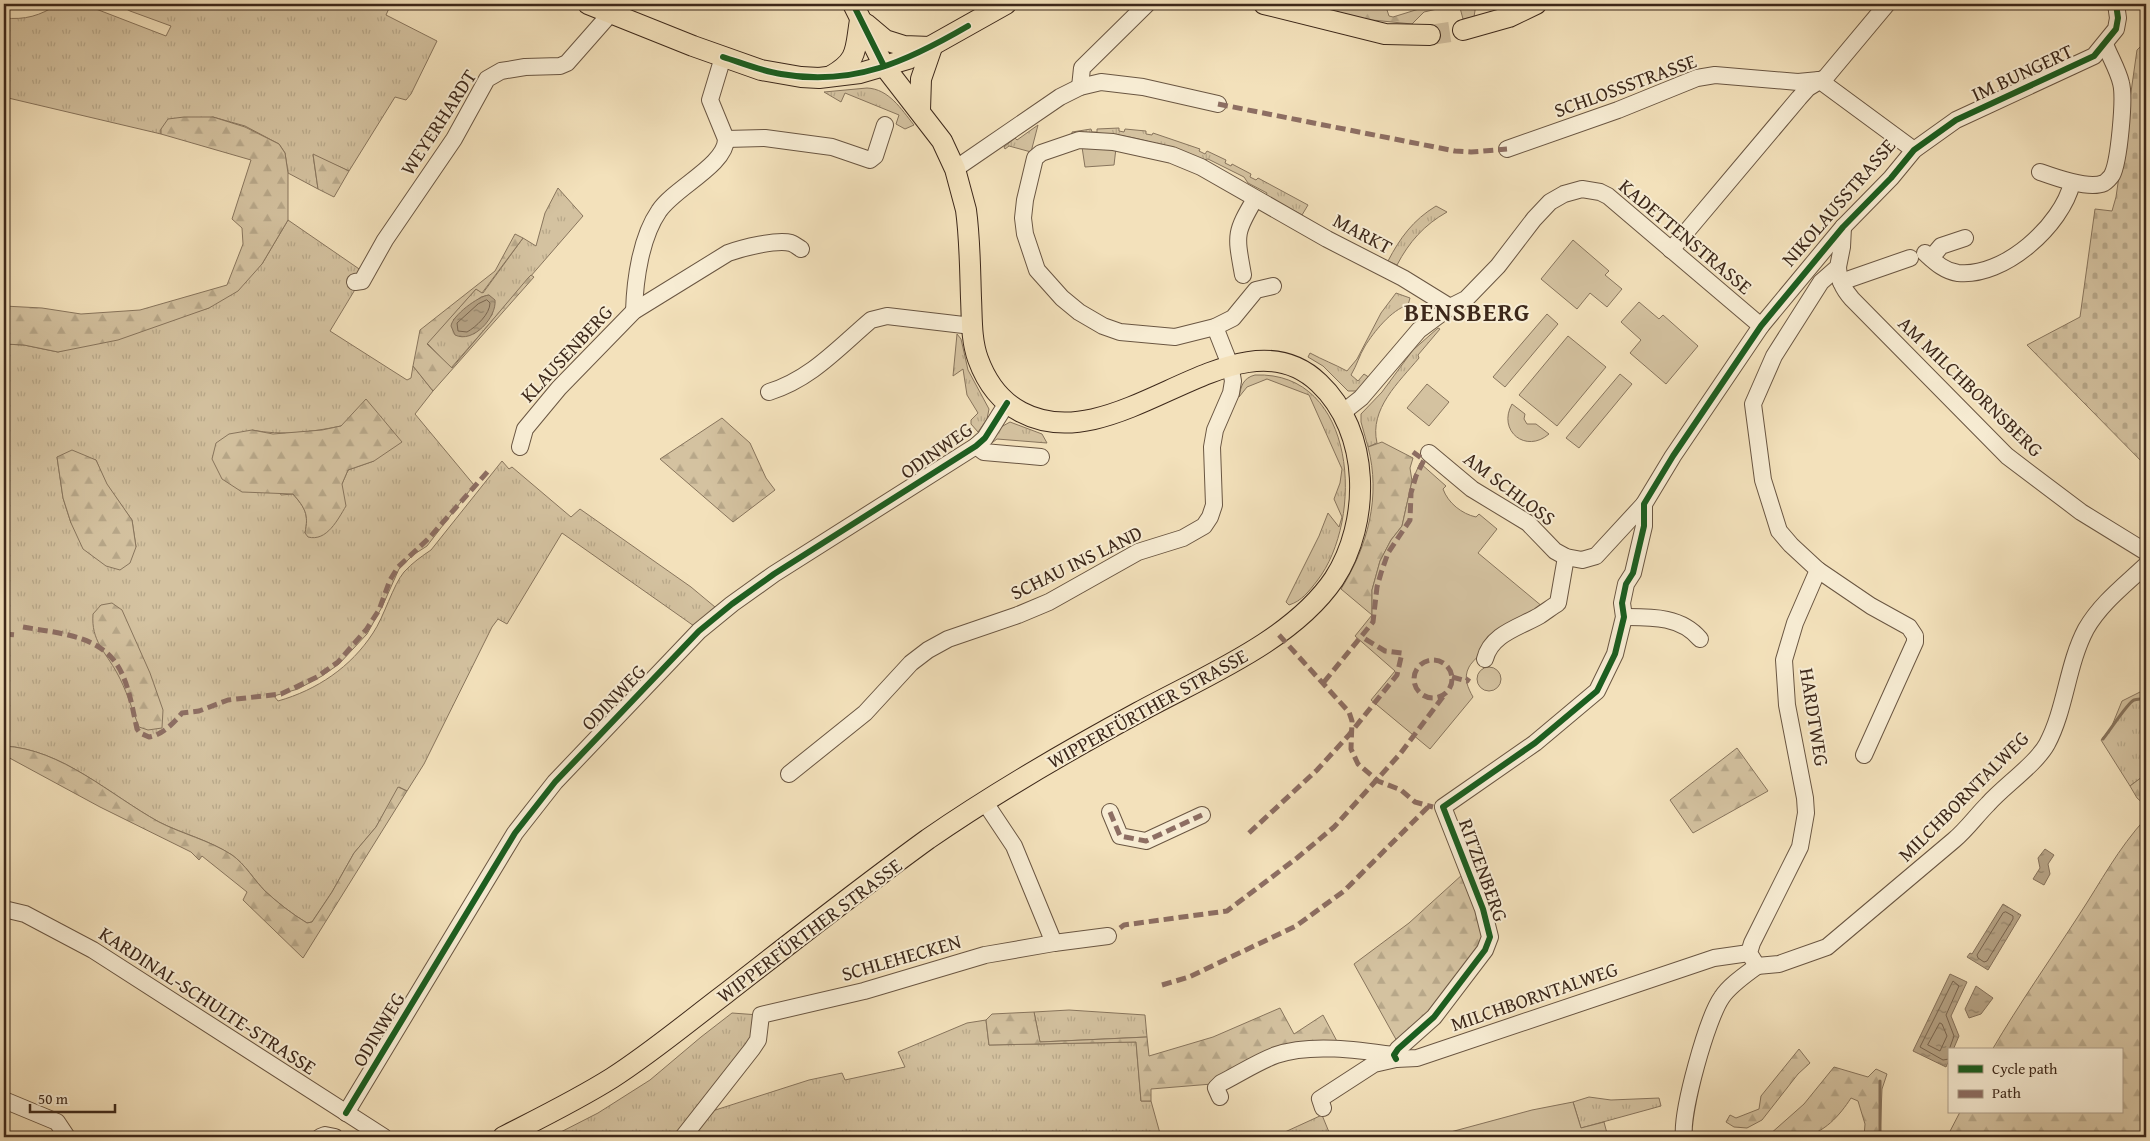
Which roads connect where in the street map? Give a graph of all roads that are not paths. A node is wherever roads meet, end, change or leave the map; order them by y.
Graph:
1 (588, 4) edge
2 (1006, 4) edge
3 (1147, 4) edge
4 (1264, 4) edge
5 (1536, 4) edge
6 (1888, 4) edge
7 (2116, 4) edge
8 (856, 12) edge
9 (611, 13) junction
10 (1463, 30) tunnel mouth
11 (1430, 35) tunnel mouth
12 (2104, 44) junction
13 (932, 47) junction
14 (723, 56) junction
15 (884, 66) junction
16 (828, 77) junction
17 (1819, 80) junction
18 (1080, 87) junction
19 (1218, 104) dead end
20 (920, 110) junction
21 (885, 125) dead end
22 (726, 139) junction
23 (1507, 150) dead end
24 (1914, 150) junction
25 (955, 169) junction
26 (2040, 172) dead end
27 (2072, 183) junction
28 (1254, 199) junction
29 (1843, 227) junction
30 (1965, 238) dead end
31 (801, 249) dead end
32 (1671, 250) junction
33 (1922, 257) junction
34 (1243, 274) dead end
35 (1840, 274) junction
36 (355, 282) dead end
37 (1273, 286) dead end
38 (1450, 307) junction
39 (634, 311) junction
40 (972, 326) junction
41 (1761, 326) junction
42 (1215, 327) junction
43 (1230, 365) junction
44 (769, 392) dead end
45 (1007, 403) junction
46 (1342, 413) junction
47 (976, 446) junction
48 (520, 447) dead end
49 (1429, 453) dead end
50 (1041, 457) dead end
51 (1644, 504) junction
52 (2146, 552) edge
53 (1566, 557) junction
54 (2146, 565) edge
55 (1818, 570) junction
56 (1624, 616) junction
57 (1700, 639) dead end
58 (1485, 659) dead end
59 (1864, 755) dead end
60 (789, 774) dead end
61 (984, 801) junction
62 (1110, 812) dead end
63 (1202, 815) dead end
64 (4, 909) edge
65 (1108, 936) dead end
66 (1054, 943) junction
67 (1753, 960) junction
68 (1395, 1057) junction
69 (1220, 1097) dead end
70 (4, 1100) edge
71 (1323, 1108) dead end
72 (346, 1113) junction
73 (67, 1137) edge
74 (320, 1137) edge
75 (335, 1137) edge
76 (384, 1137) edge
77 (504, 1137) edge
78 (683, 1137) edge
79 (1684, 1137) edge

1 - 9 main road
2 - 13 main road
3 - 18 street
4 - 11 main road
5 - 10 main road
6 - 17 street
7 - 12 street, IM BUNGERT
8 - 13 main road
8 - 15 main road
8 - 16 main road
9 - 14 main road
9 - 36 street, WEYERHARDT
12 - 24 street, IM BUNGERT
12 - 27 street
13 - 15 main road
13 - 20 main road
14 - 16 main road
14 - 22 street
15 - 16 main road
15 - 20 main road
17 - 23 street, SCHLOSSSTRASSE
17 - 24 street, NIKOLAUSSTRASSE
17 - 32 street
18 - 19 street
18 - 25 street
20 - 25 main road
21 - 22 street
22 - 39 street, KLAUSENBERG
24 - 29 street, NIKOLAUSSTRASSE
25 - 40 main road
26 - 27 street
27 - 33 street
28 - 34 street
28 - 38 street, MARKT
28 - 42 street, MARKT
29 - 35 street
29 - 41 street, NIKOLAUSSTRASSE
30 - 33 street
31 - 39 street
32 - 38 street, KADETTENSTRASSE
32 - 41 street, KADETTENSTRASSE
33 - 35 street
35 - 52 street, AM MILCHBORNSBERG
35 - 55 street
37 - 42 street
38 - 46 street, KADETTENSTRASSE
39 - 48 street, KLAUSENBERG
40 - 44 street
40 - 45 main road
41 - 51 street, NIKOLAUSSTRASSE
42 - 43 street, SCHAU INS LAND
43 - 45 main road, WIPPERFÜRTHER STRASSE
43 - 46 main road, WIPPERFÜRTHER STRASSE
43 - 60 street, SCHAU INS LAND
45 - 47 street, ODINWEG
46 - 61 main road, WIPPERFÜRTHER STRASSE
47 - 50 street, ODINWEG
47 - 72 street, ODINWEG
49 - 53 street, AM SCHLOSS
51 - 53 street
51 - 56 street
53 - 58 street
54 - 67 street, MILCHBORNTALWEG
55 - 59 street
55 - 67 street, HARDTWEG
56 - 57 street
56 - 68 street, RITZENBERG
61 - 66 street
61 - 77 main road, WIPPERFÜRTHER STRASSE
62 - 63 street
64 - 72 street, KARDINAL-SCHULTE-STRASSE
65 - 66 street, SCHLEHECKEN
66 - 78 street, SCHLEHECKEN
67 - 68 street, MILCHBORNTALWEG
67 - 79 street, HARDTWEG
68 - 69 street
68 - 71 street, MILCHBORNTALWEG
70 - 73 street
72 - 76 street, KARDINAL-SCHULTE-STRASSE
74 - 75 street

